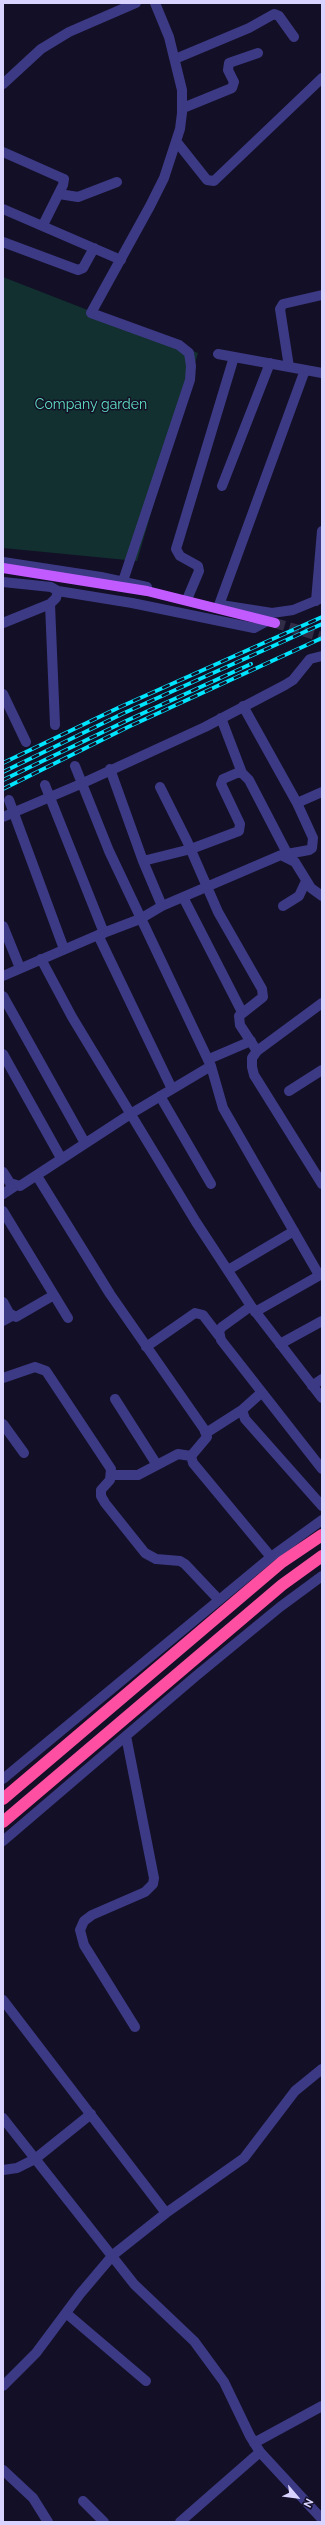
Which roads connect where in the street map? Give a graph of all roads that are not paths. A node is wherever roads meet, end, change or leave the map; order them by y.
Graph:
1 (136, 3) edge
2 (155, 3) edge
3 (294, 37) dead end
4 (258, 53) dead end
5 (175, 59) junction
6 (322, 78) edge
7 (3, 84) edge
8 (183, 108) junction
9 (176, 141) junction
10 (3, 152) edge
11 (117, 182) dead end
12 (59, 194) junction
13 (3, 209) edge
14 (43, 225) junction
15 (3, 242) edge
16 (94, 248) junction
17 (120, 260) junction
18 (322, 295) edge
19 (218, 354) dead end
20 (234, 356) junction
21 (270, 363) junction
22 (289, 366) junction
23 (305, 370) junction
24 (322, 373) edge
25 (222, 486) dead end
26 (322, 531) edge
27 (3, 562) edge
28 (3, 568) edge
29 (123, 581) junction
30 (3, 582) edge
31 (58, 591) junction
32 (188, 597) junction
33 (319, 599) edge
34 (50, 604) junction
35 (219, 605) junction
36 (271, 622) joint
37 (3, 623) edge
38 (322, 656) edge
39 (3, 694) edge
40 (243, 706) junction
41 (221, 718) junction
42 (55, 725) dead end
43 (26, 742) dead end
44 (75, 766) dead end
45 (110, 769) junction
46 (242, 773) junction
47 (83, 783) junction
48 (45, 785) dead end
49 (160, 787) dead end
50 (322, 792) edge
51 (51, 797) junction
52 (9, 800) dead end
53 (297, 804) junction
54 (14, 812) junction
55 (3, 817) edge
56 (191, 849) junction
57 (288, 856) junction
58 (143, 861) junction
59 (306, 881) junction
60 (206, 888) junction
61 (322, 896) edge
62 (183, 897) junction
63 (162, 906) junction
64 (283, 906) dead end
65 (140, 919) junction
66 (3, 926) edge
67 (101, 934) junction
68 (64, 949) junction
69 (41, 959) junction
70 (20, 968) junction
71 (3, 976) edge
72 (3, 996) edge
73 (322, 1003) edge
74 (242, 1012) junction
75 (251, 1041) junction
76 (258, 1051) junction
77 (3, 1054) edge
78 (210, 1063) junction
79 (322, 1070) edge
80 (172, 1088) junction
81 (289, 1091) dead end
82 (160, 1096) junction
83 (132, 1113) junction
84 (85, 1143) junction
85 (61, 1158) junction
86 (3, 1172) edge
87 (36, 1176) junction
88 (211, 1184) dead end
89 (322, 1184) edge
90 (15, 1186) junction
91 (3, 1194) edge
92 (3, 1212) edge
93 (294, 1231) junction
94 (228, 1270) junction
95 (320, 1274) edge
96 (54, 1295) junction
97 (3, 1302) edge
98 (253, 1309) junction
99 (12, 1316) junction
100 (68, 1318) dead end
101 (3, 1321) edge
102 (322, 1321) edge
103 (219, 1336) junction
104 (280, 1344) junction
105 (146, 1347) junction
106 (3, 1378) edge
107 (322, 1379) edge
108 (312, 1386) junction
109 (261, 1393) junction
110 (322, 1398) edge
111 (115, 1399) dead end
112 (242, 1410) junction
113 (3, 1424) edge
114 (206, 1433) junction
115 (24, 1453) dead end
116 (191, 1456) junction
117 (157, 1465) junction
118 (322, 1469) edge
119 (112, 1475) junction
120 (322, 1506) edge
121 (322, 1520) edge
122 (322, 1535) edge
123 (322, 1556) edge
124 (271, 1557) junction
125 (322, 1576) edge
126 (219, 1600) junction
127 (126, 1736) junction
128 (3, 1779) edge
129 (3, 1799) edge
130 (3, 1822) edge
131 (3, 1841) edge
132 (3, 2000) edge
133 (135, 2027) dead end
134 (322, 2069) edge
135 (91, 2114) junction
136 (4, 2120) edge
137 (35, 2159) junction
138 (3, 2170) edge
139 (166, 2213) junction
140 (113, 2255) junction
141 (66, 2314) junction
142 (146, 2381) dead end
143 (3, 2386) edge
144 (322, 2406) edge
145 (254, 2443) junction
146 (260, 2452) junction
147 (3, 2470) edge
148 (83, 2501) dead end
149 (322, 2519) edge
150 (46, 2521) edge
151 (104, 2522) edge
152 (180, 2522) edge

1 - 7 street
2 - 5 street
3 - 5 street
4 - 8 street
5 - 8 street
6 - 9 street
8 - 9 street
9 - 17 street
10 - 12 street
11 - 12 street
12 - 14 street
13 - 14 street
14 - 16 street
15 - 16 street
16 - 17 street
17 - 29 street
18 - 22 street
19 - 20 street
20 - 21 street
20 - 32 street
21 - 22 street
21 - 25 street
22 - 23 street
23 - 24 street
23 - 35 street
26 - 33 street
27 - 29 street
28 - 36 main road
29 - 32 street
30 - 31 street
31 - 34 street
31 - 36 street
32 - 35 street
33 - 35 street
34 - 37 street
34 - 42 street
38 - 40 street
39 - 43 street
40 - 41 street
40 - 53 street
41 - 45 street
41 - 46 street
44 - 47 street
45 - 47 street
45 - 58 street
46 - 56 street
46 - 57 street
47 - 51 street
47 - 65 street
48 - 51 street
49 - 56 street
50 - 53 street
51 - 54 street
51 - 67 street
52 - 54 street
53 - 57 street
54 - 55 street
54 - 68 street
56 - 58 street
56 - 60 street
57 - 59 street
57 - 60 street
58 - 63 street
59 - 61 street
59 - 64 street
60 - 62 street
60 - 74 street
62 - 63 street
62 - 74 street
63 - 65 street
65 - 67 street
65 - 78 street
66 - 70 street
67 - 68 street
67 - 80 street
68 - 69 street
69 - 70 street
69 - 83 street
70 - 71 street
72 - 84 street
73 - 76 street
74 - 75 street
75 - 76 street
75 - 78 street
76 - 89 street
77 - 85 street
78 - 80 street
78 - 93 street
79 - 81 street
80 - 82 street
82 - 83 street
82 - 88 street
83 - 84 street
83 - 94 street
84 - 85 street
85 - 87 street
86 - 90 street
87 - 90 street
87 - 105 street
90 - 91 street
92 - 96 street
93 - 94 street
93 - 95 street
94 - 98 street
95 - 98 street
96 - 99 street
96 - 100 street
97 - 99 street
98 - 103 street
98 - 104 street
99 - 101 street
102 - 104 street
103 - 105 street
103 - 109 street
104 - 108 street
105 - 114 street
106 - 119 street
107 - 108 street
108 - 110 street
109 - 112 street
109 - 118 street
111 - 117 street
112 - 114 street
112 - 120 street
113 - 115 street
114 - 116 street
116 - 117 street
116 - 124 street
117 - 119 street
119 - 126 street
121 - 124 street
122 - 129 highway
123 - 130 highway
124 - 126 street
125 - 127 street
126 - 128 street
127 - 131 street
127 - 133 street
132 - 135 street
134 - 139 street
135 - 137 street
135 - 139 street
136 - 137 street
137 - 138 street
137 - 140 street
139 - 140 street
140 - 141 street
140 - 145 street
141 - 142 street
141 - 143 street
144 - 145 street
145 - 146 street
146 - 149 street
146 - 152 street
147 - 150 street
148 - 151 street

